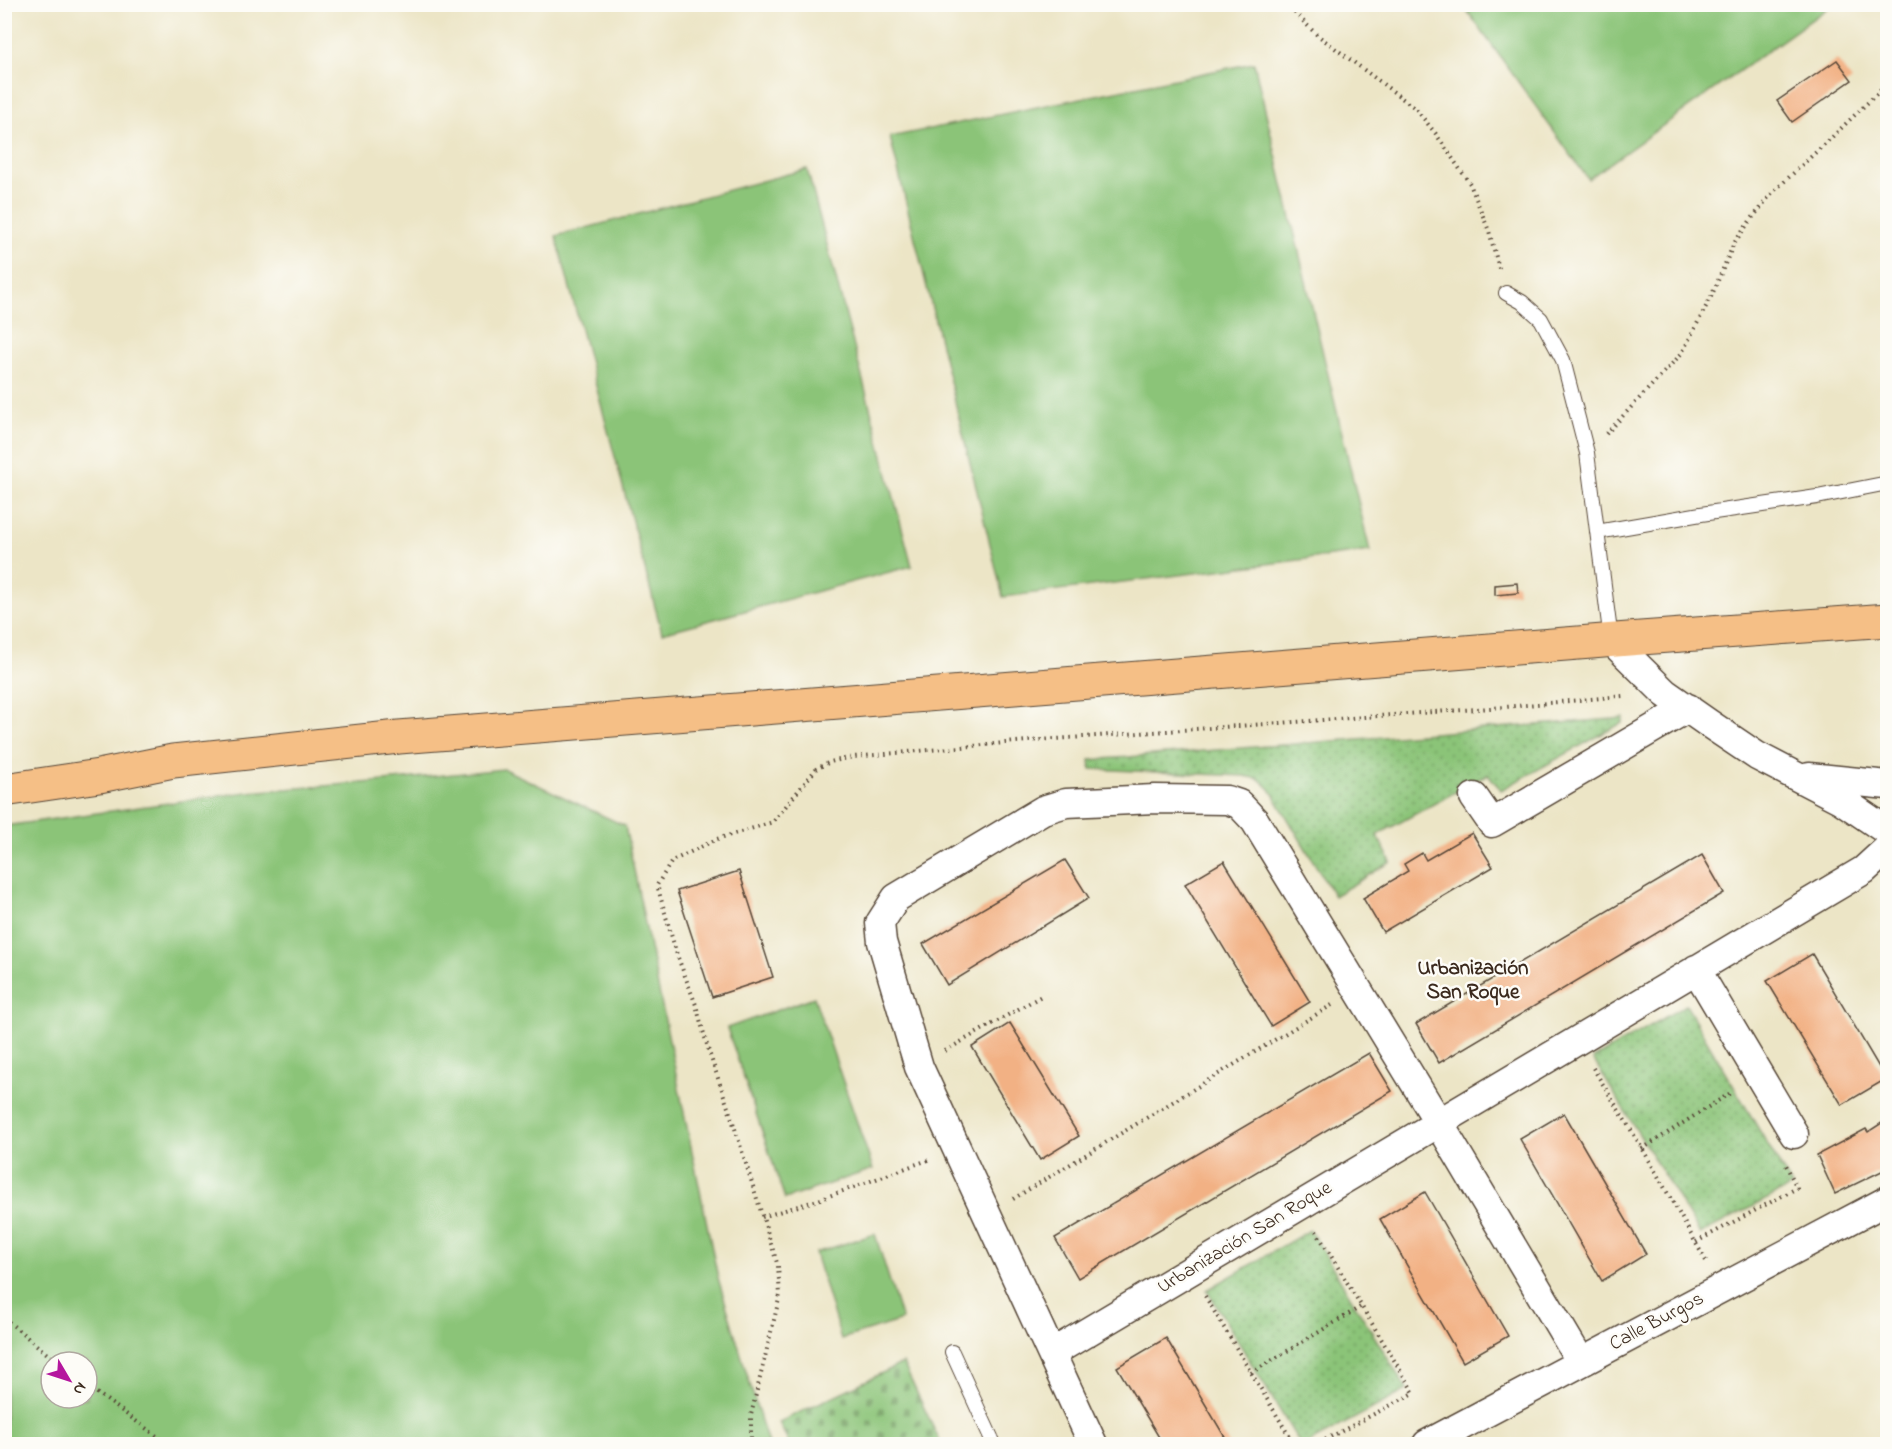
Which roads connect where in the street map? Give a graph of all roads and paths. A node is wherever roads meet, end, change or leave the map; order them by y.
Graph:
1 (1286, 4) edge
2 (1887, 83) edge
3 (1506, 293) joint
4 (1587, 453) junction
5 (1887, 483) edge
6 (1597, 532) junction
7 (1887, 620) edge
8 (1611, 640) junction
9 (1676, 700) junction
10 (1797, 776) junction
11 (1887, 786) edge
12 (4, 790) edge
13 (1474, 797) dead end
14 (1887, 831) edge
15 (1887, 848) edge
16 (1696, 969) junction
17 (1358, 989) junction
18 (1043, 995) dead end
19 (1576, 1042) junction
20 (919, 1067) junction
21 (1741, 1086) dead end
22 (1439, 1123) junction
23 (1794, 1134) dead end
24 (956, 1149) junction
25 (1642, 1149) junction
26 (1785, 1163) dead end
27 (1887, 1200) edge
28 (986, 1215) junction
29 (762, 1217) junction
30 (1312, 1224) dead end
31 (1696, 1242) junction
32 (1721, 1288) junction
33 (1201, 1290) dead end
34 (1362, 1306) junction
35 (4, 1317) edge
36 (43, 1350) edge
37 (952, 1352) dead end
38 (1052, 1353) junction
39 (1581, 1362) junction
40 (1251, 1373) junction
41 (99, 1395) edge
42 (168, 1444) edge
43 (751, 1444) edge
44 (994, 1444) edge
45 (1093, 1444) edge
46 (1294, 1444) edge
47 (1317, 1444) edge
48 (1427, 1444) edge

1 - 3 path
2 - 4 path
3 - 4 lane
4 - 6 lane
5 - 6 lane
6 - 8 lane
7 - 8 highway
8 - 9 street
8 - 12 highway
9 - 10 street
9 - 13 street
9 - 29 path
10 - 11 street
10 - 14 street
11 - 14 street
15 - 16 street, Urbanización San Roque
16 - 19 street, Urbanización San Roque
16 - 23 street
17 - 20 street
17 - 22 street
17 - 28 path
18 - 20 path
19 - 22 street, Urbanización San Roque
19 - 25 path
20 - 24 street
21 - 25 path
22 - 38 street, Urbanización San Roque
22 - 39 street
24 - 28 street
24 - 29 path
25 - 31 path
26 - 31 path
27 - 32 street, Calle Burgos
28 - 38 street
29 - 43 path
30 - 34 path, Urbanización San Roque
31 - 32 path
32 - 39 street, Calle Burgos
33 - 40 path, Urbanización San Roque
34 - 40 path
34 - 47 path, Urbanización San Roque
35 - 36 path
37 - 44 lane
38 - 45 street
39 - 48 street, Calle Burgos
40 - 46 path, Urbanización San Roque
41 - 42 path

